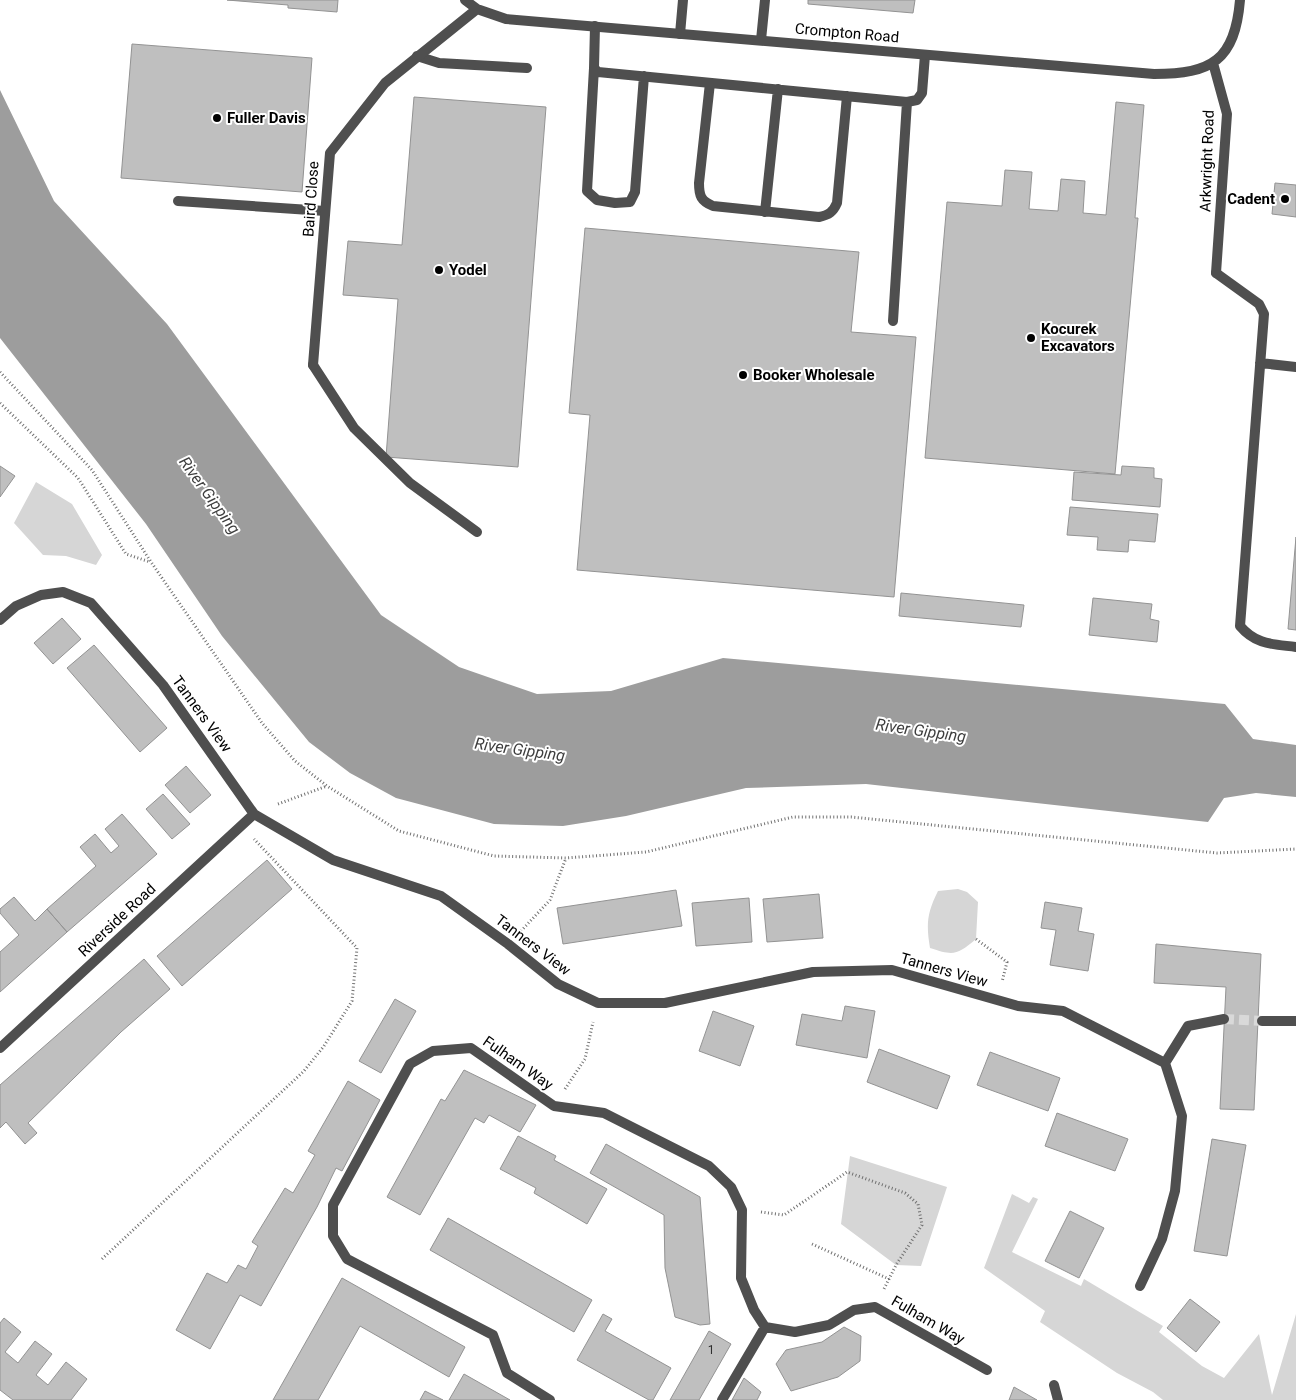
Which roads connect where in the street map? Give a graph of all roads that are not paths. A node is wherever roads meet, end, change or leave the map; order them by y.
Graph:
1 (465, 0) edge
2 (683, 0) edge
3 (765, 0) edge
4 (1240, 0) edge
5 (477, 9) junction
6 (595, 26) junction
7 (680, 34) junction
8 (761, 40) junction
9 (925, 55) junction
10 (417, 56) junction
11 (1213, 63) junction
12 (527, 68) dead end
13 (594, 68) junction
14 (644, 76) junction
15 (710, 83) junction
16 (778, 89) junction
17 (847, 96) junction
18 (908, 102) junction
19 (178, 201) dead end
20 (325, 211) junction
21 (764, 212) junction
22 (893, 321) dead end
23 (1260, 363) junction
24 (1296, 367) edge
25 (477, 532) dead end
26 (0, 620) edge
27 (1296, 647) edge
28 (254, 814) junction
29 (1224, 1019) tunnel mouth
30 (1262, 1021) tunnel mouth
31 (1296, 1021) edge
32 (0, 1048) edge
33 (1165, 1063) junction
34 (1140, 1286) dead end
35 (765, 1327) junction
36 (987, 1370) dead end
37 (1054, 1385) dead end
38 (550, 1400) edge
39 (722, 1400) edge
40 (1058, 1400) edge

1 - 5 street, Crompton Road
2 - 7 street
3 - 8 street
4 - 11 street
5 - 6 street, Crompton Road
5 - 10 street, Baird Close
6 - 7 street, Crompton Road
6 - 13 street
7 - 8 street, Crompton Road
8 - 9 street, Crompton Road
9 - 11 street, Crompton Road
9 - 18 street
10 - 12 street
10 - 20 street, Baird Close
11 - 23 street, Arkwright Road
13 - 14 street
13 - 14 street
14 - 15 street
15 - 16 street
15 - 21 street
16 - 17 street
16 - 21 street
17 - 18 street
17 - 21 street
18 - 22 street
19 - 20 street
20 - 25 street, Baird Close
23 - 24 street
23 - 27 street
26 - 28 street, Tanners View
28 - 32 street, Riverside Road
28 - 33 street, Tanners View
29 - 33 street
30 - 31 street
33 - 34 street
35 - 36 street, Fulham Way
35 - 38 street, Fulham Way
35 - 39 street
37 - 40 street

